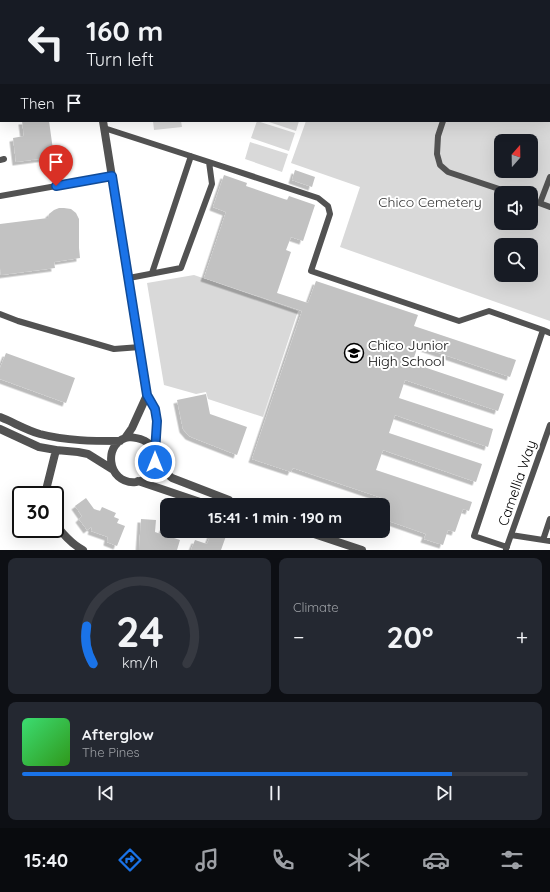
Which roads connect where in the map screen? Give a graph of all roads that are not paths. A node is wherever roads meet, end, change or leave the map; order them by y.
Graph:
1 (443, 122) edge
2 (103, 125) edge
3 (191, 156) junction
4 (210, 162) junction
5 (112, 176) junction
6 (550, 177) edge
7 (494, 187) edge
8 (0, 196) edge
9 (540, 203) joint
10 (550, 206) edge
11 (152, 273) junction
12 (129, 278) junction
13 (0, 314) edge
14 (543, 330) junction
15 (550, 333) edge
16 (140, 347) junction
17 (147, 395) junction
18 (0, 417) edge
19 (550, 424) edge
20 (0, 429) edge
21 (123, 440) junction
22 (547, 442) edge
23 (56, 450) junction
24 (155, 457) junction
25 (112, 469) junction
26 (138, 481) junction
27 (47, 486) edge
28 (188, 498) edge
29 (224, 498) edge
30 (550, 519) edge
31 (64, 533) edge
32 (511, 535) junction
33 (326, 538) edge
34 (543, 540) junction
35 (550, 541) edge
36 (506, 549) edge
37 (83, 550) edge
38 (362, 550) edge

1 - 7 lane
2 - 3 lane
2 - 5 street
3 - 4 lane
3 - 11 lane
4 - 11 lane
4 - 14 lane
5 - 8 lane
5 - 12 street
6 - 9 lane
9 - 10 lane
11 - 12 lane
12 - 16 street
13 - 16 lane
14 - 15 lane
14 - 36 lane
16 - 17 street
17 - 21 street
17 - 24 street
18 - 21 street
19 - 22 lane, Camellia Way
20 - 23 street
21 - 24 street
21 - 25 street
22 - 32 lane, Camellia Way
23 - 25 street
23 - 27 street
24 - 26 street
24 - 29 street
25 - 26 street
26 - 28 street
30 - 34 lane
31 - 37 street
32 - 34 lane
32 - 36 lane, Camellia Way
33 - 38 street
34 - 35 lane

